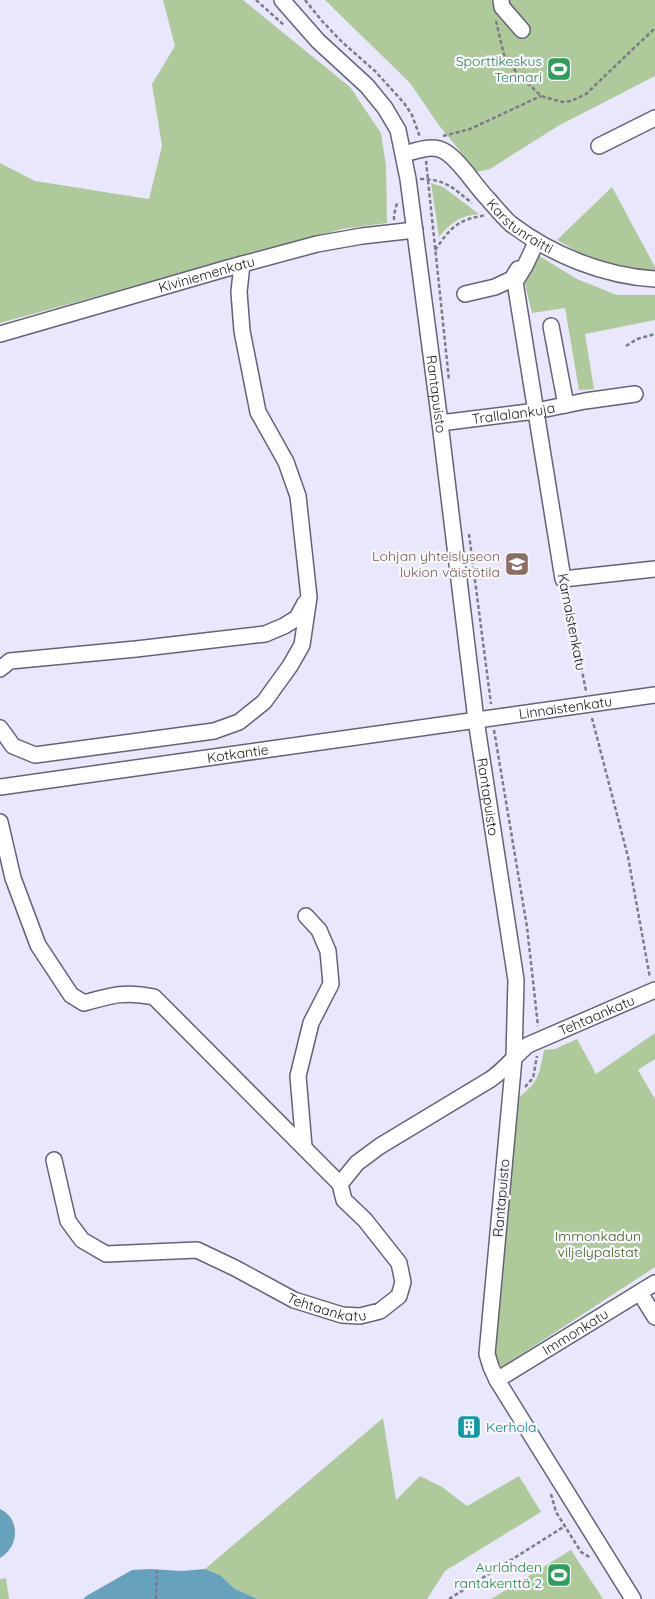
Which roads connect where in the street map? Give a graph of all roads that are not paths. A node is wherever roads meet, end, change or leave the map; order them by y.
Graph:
1 (282, 0) edge
2 (501, 0) edge
3 (522, 30) dead end
4 (655, 118) edge
5 (599, 146) dead end
6 (404, 154) junction
7 (416, 230) junction
8 (532, 242) junction
9 (242, 264) junction
10 (655, 280) edge
11 (465, 294) dead end
12 (551, 326) dead end
13 (0, 334) edge
14 (635, 394) dead end
15 (566, 405) junction
16 (536, 411) junction
17 (440, 423) junction
18 (655, 569) edge
19 (309, 597) junction
20 (0, 669) edge
21 (655, 695) edge
22 (476, 720) junction
23 (0, 728) edge
24 (0, 787) edge
25 (0, 822) edge
26 (306, 916) dead end
27 (654, 992) edge
28 (514, 1058) junction
29 (304, 1147) junction
30 (54, 1160) dead end
31 (340, 1184) junction
32 (655, 1283) edge
33 (640, 1293) junction
34 (655, 1317) edge
35 (497, 1380) junction
36 (633, 1599) edge

1 - 6 street, Rantapuisto
2 - 3 street
4 - 5 street
6 - 7 street, Rantapuisto
6 - 8 street, Karstunraitti
7 - 9 street, Kiviniemenkatu
7 - 17 street, Rantapuisto
8 - 10 street, Karstunraitti
8 - 11 street
8 - 16 street, Karnaistenkatu
9 - 13 street, Kiviniemenkatu
9 - 19 street
12 - 15 street
14 - 15 street, Trallalankuja
15 - 16 street, Trallalankuja
16 - 17 street, Trallalankuja
16 - 18 street, Karnaistenkatu
17 - 22 street, Rantapuisto
19 - 20 street
19 - 23 street
21 - 22 street, Linnaistenkatu
22 - 24 street, Kotkantie
22 - 28 street, Rantapuisto
25 - 29 street
26 - 29 street
27 - 28 street, Tehtaankatu
28 - 31 street, Tehtaankatu
28 - 35 street, Rantapuisto
29 - 31 street
30 - 31 street, Tehtaankatu
32 - 33 street, Immonkatu
33 - 34 street
33 - 35 street, Immonkatu
35 - 36 street, Rantapuisto

